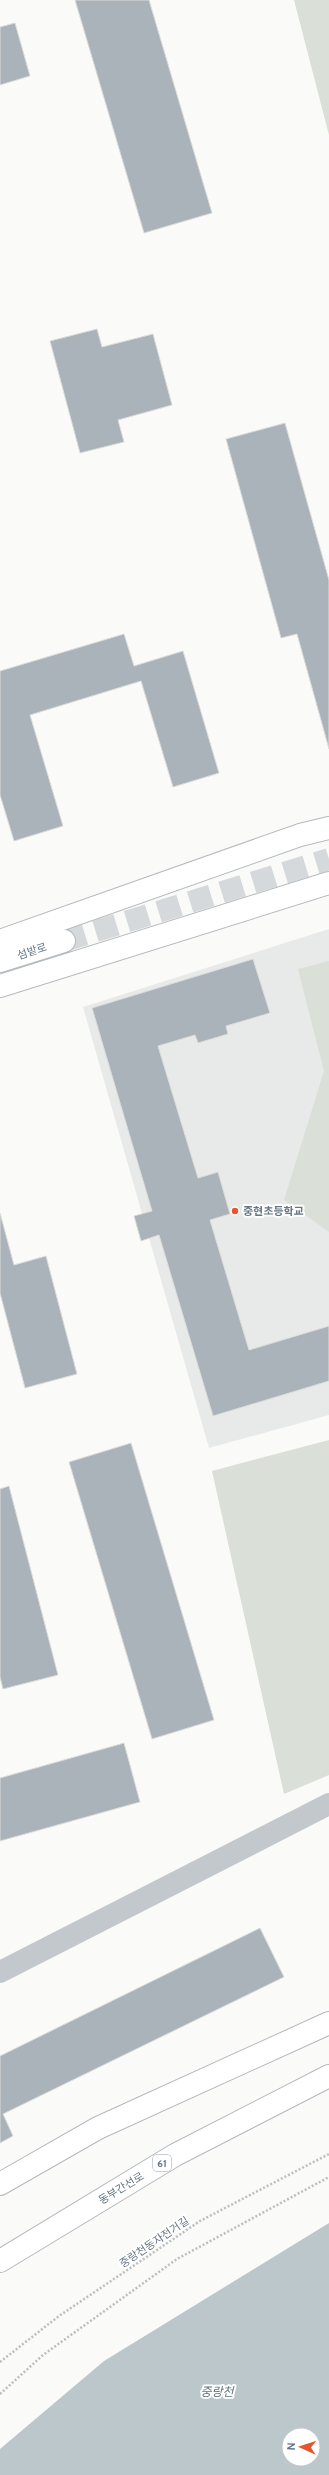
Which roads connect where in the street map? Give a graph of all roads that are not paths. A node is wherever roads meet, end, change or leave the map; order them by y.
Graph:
1 (329, 828) edge
2 (329, 883) edge
3 (0, 941) edge
4 (64, 941) tunnel mouth
5 (0, 962) edge
6 (0, 986) edge
7 (329, 1804) edge
8 (0, 1972) edge
9 (329, 2023) edge
10 (329, 2076) edge
11 (0, 2184) edge
12 (0, 2260) edge

1 - 3 main road
2 - 6 main road
4 - 5 main road, 섬밭로
7 - 8 street
9 - 11 main road
10 - 12 main road, 동부간선로 / 61

